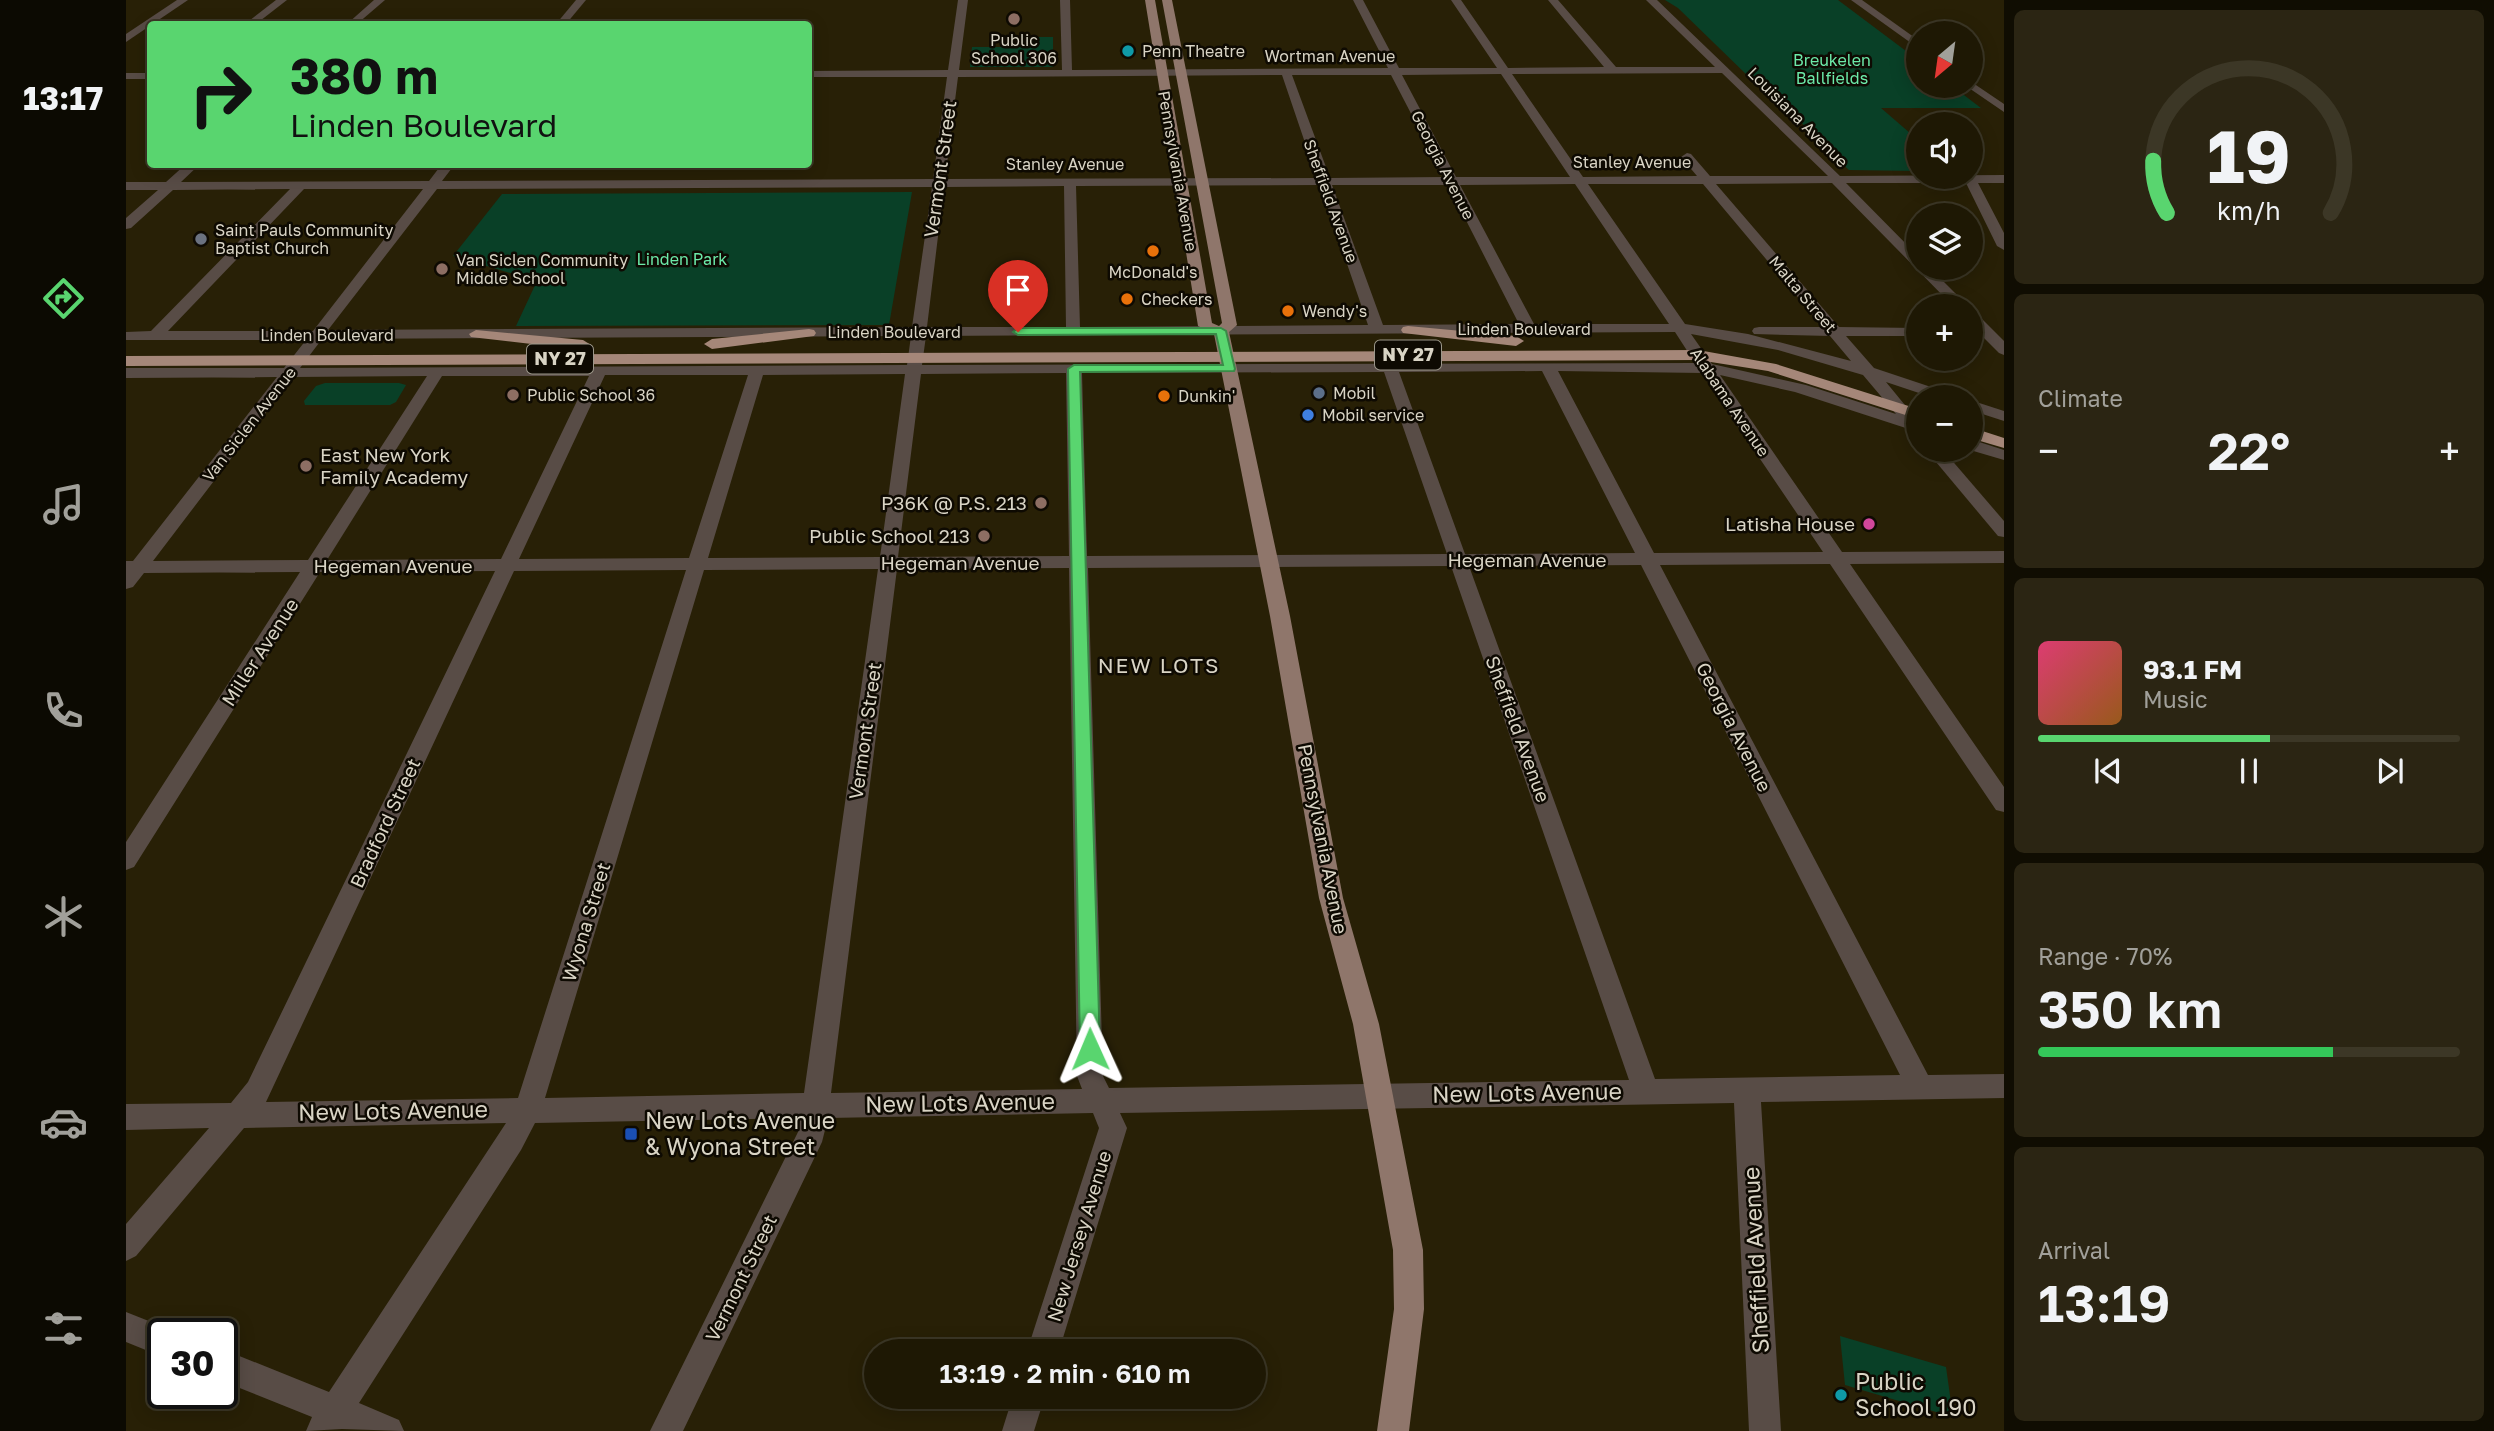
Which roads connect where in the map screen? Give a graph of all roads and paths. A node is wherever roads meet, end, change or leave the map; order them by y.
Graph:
1 (183, 0) edge
2 (282, 0) edge
3 (380, 0) edge
4 (581, 0) edge
5 (963, 0) edge
6 (1065, 0) edge
7 (1150, 0) edge
8 (1167, 0) edge
9 (1358, 0) edge
10 (1456, 0) edge
11 (1553, 0) edge
12 (1651, 0) edge
13 (1856, 0) edge
14 (152, 21) edge
15 (254, 21) edge
16 (356, 21) edge
17 (564, 21) edge
18 (147, 25) edge
19 (1906, 36) edge
20 (126, 39) edge
21 (1725, 70) junction
22 (1395, 71) junction
23 (1504, 71) junction
24 (1613, 71) junction
25 (1067, 72) junction
26 (1160, 72) junction
27 (1180, 72) junction
28 (1286, 72) junction
29 (953, 73) junction
30 (812, 74) edge
31 (126, 76) edge
32 (147, 76) edge
33 (1983, 94) edge
34 (2004, 109) edge
35 (1687, 157) dead end
36 (189, 168) edge
37 (447, 168) edge
38 (1835, 179) junction
39 (1906, 179) edge
40 (1983, 179) edge
41 (2004, 179) edge
42 (1452, 180) junction
43 (1578, 180) junction
44 (1706, 180) junction
45 (1180, 181) junction
46 (1202, 181) junction
47 (1324, 181) junction
48 (1070, 182) junction
49 (937, 183) junction
50 (434, 184) junction
51 (301, 185) junction
52 (126, 186) edge
53 (169, 186) junction
54 (1975, 189) edge
55 (126, 225) edge
56 (2004, 246) edge
57 (1906, 252) edge
58 (1934, 280) edge
59 (1949, 294) edge
60 (1529, 329) junction
61 (1377, 330) junction
62 (1408, 330) junction
63 (1704, 330) junction
64 (1073, 331) junction
65 (1983, 331) edge
66 (2004, 331) edge
67 (1906, 332) edge
68 (809, 333) junction
69 (1836, 333) junction
70 (476, 334) junction
71 (126, 335) edge
72 (156, 335) junction
73 (1983, 335) edge
74 (313, 341) junction
75 (1516, 341) junction
76 (712, 344) junction
77 (583, 345) junction
78 (126, 347) edge
79 (1693, 348) junction
80 (1225, 349) junction
81 (2004, 350) edge
82 (916, 351) junction
83 (1529, 355) junction
84 (980, 357) junction
85 (564, 359) junction
86 (664, 359) junction
87 (126, 361) edge
88 (293, 366) junction
89 (1548, 367) junction
90 (1390, 368) junction
91 (1425, 368) junction
92 (1070, 369) junction
93 (757, 370) junction
94 (459, 371) junction
95 (599, 371) junction
96 (438, 372) junction
97 (126, 373) edge
98 (1869, 373) junction
99 (1908, 385) edge
100 (1881, 388) junction
101 (1906, 396) edge
102 (1899, 409) junction
103 (1983, 409) edge
104 (1906, 415) edge
105 (2004, 416) edge
106 (1906, 421) edge
107 (1983, 421) edge
108 (2004, 428) edge
109 (1983, 439) edge
110 (1983, 443) edge
111 (2004, 444) edge
112 (2004, 456) edge
113 (1944, 462) edge
114 (2004, 532) edge
115 (2004, 557) edge
116 (1837, 558) junction
117 (1647, 559) junction
118 (1458, 560) junction
119 (1079, 562) junction
120 (1269, 562) junction
121 (888, 564) junction
122 (507, 565) junction
123 (698, 565) junction
124 (316, 566) junction
125 (132, 567) edge
126 (126, 583) edge
127 (2004, 804) edge
128 (126, 861) edge
129 (2004, 1086) edge
130 (1920, 1087) junction
131 (1747, 1090) junction
132 (1646, 1091) junction
133 (1381, 1095) junction
134 (1101, 1101) junction
135 (814, 1105) junction
136 (528, 1108) junction
137 (237, 1115) junction
138 (126, 1117) edge
139 (126, 1246) edge
140 (126, 1327) edge
141 (147, 1336) edge
142 (1047, 1339) edge
143 (238, 1373) edge
144 (1025, 1409) edge
145 (329, 1420) edge
146 (388, 1431) edge
147 (666, 1431) edge
148 (1018, 1431) edge
149 (1394, 1431) edge
150 (1765, 1431) edge

1 - 14 street
2 - 15 street
3 - 16 street
4 - 17 street
5 - 29 street, Vermont Street
6 - 25 street
7 - 26 main road, Pennsylvania Avenue
8 - 27 main road, Pennsylvania Avenue
9 - 22 street, Georgia Avenue
10 - 23 street, Alabama Avenue
11 - 24 street
12 - 21 street, Louisiana Avenue
13 - 19 street
18 - 20 street
21 - 24 street, Wortman Avenue
21 - 38 street, Louisiana Avenue
22 - 23 street, Wortman Avenue
22 - 28 street, Wortman Avenue
22 - 42 street, Georgia Avenue
23 - 24 street, Wortman Avenue
23 - 43 street, Alabama Avenue
25 - 26 street, Wortman Avenue
25 - 29 street, Wortman Avenue
26 - 27 street, Wortman Avenue
26 - 45 main road, Pennsylvania Avenue
27 - 28 street, Wortman Avenue
27 - 46 main road, Pennsylvania Avenue
28 - 47 street, Sheffield Avenue
29 - 30 street, Wortman Avenue
29 - 49 street, Vermont Street
31 - 32 street
33 - 34 street
35 - 44 street, Malta Street
36 - 53 street
37 - 50 street, Van Siclen Avenue
38 - 39 street, Stanley Avenue
38 - 44 street, Stanley Avenue
38 - 57 street, Louisiana Avenue
40 - 41 street, Stanley Avenue
42 - 43 street, Stanley Avenue
42 - 47 street, Stanley Avenue
42 - 60 street, Georgia Avenue
43 - 44 street, Stanley Avenue
43 - 79 street, Alabama Avenue
44 - 69 street, Malta Street
45 - 46 street, Stanley Avenue
45 - 48 street, Stanley Avenue
45 - 80 main road, Pennsylvania Avenue
46 - 47 street, Stanley Avenue
46 - 80 main road, Pennsylvania Avenue
47 - 61 street, Sheffield Avenue
48 - 49 street, Stanley Avenue
48 - 64 street
49 - 50 street, Stanley Avenue
49 - 82 street, Vermont Street
50 - 51 street, Stanley Avenue
50 - 74 street, Van Siclen Avenue
51 - 53 street, Stanley Avenue
51 - 72 street
52 - 53 street, Stanley Avenue
53 - 55 street
54 - 56 street
58 - 59 street
60 - 62 street, Linden Boulevard
60 - 79 street, Linden Boulevard
61 - 62 street, Linden Boulevard
61 - 80 street, Linden Boulevard
62 - 75 highway
63 - 69 street
63 - 79 street, Linden Boulevard
63 - 98 street, Linden Boulevard
64 - 80 street, Linden Boulevard
64 - 82 street, Linden Boulevard
65 - 66 street
67 - 69 street
68 - 70 street, Linden Boulevard
68 - 76 highway
68 - 82 street, Linden Boulevard
69 - 98 street, Malta Street
70 - 74 street, Linden Boulevard
70 - 77 highway
71 - 72 street, Linden Boulevard
72 - 74 street, Linden Boulevard
73 - 81 street
74 - 77 highway, Linden Boulevard / NY 27
74 - 78 highway, Linden Boulevard / NY 27
74 - 88 street, Van Siclen Avenue
75 - 79 highway, Linden Boulevard / NY 27
75 - 80 highway, Linden Boulevard / NY 27
76 - 77 highway, Linden Boulevard / NY 27
76 - 82 highway, Linden Boulevard / NY 27
79 - 83 highway, Linden Boulevard / NY 27
79 - 89 street, Linden Boulevard
79 - 100 highway, Linden Boulevard / NY 27
79 - 102 highway, Linden Boulevard / NY 27
79 - 106 street, Linden Boulevard
79 - 116 street, Alabama Avenue
80 - 82 highway, Linden Boulevard / NY 27
80 - 83 highway, Linden Boulevard / NY 27
80 - 84 highway, Linden Boulevard / NY 27
80 - 90 street, Linden Boulevard
80 - 92 street, Linden Boulevard
80 - 120 main road, Pennsylvania Avenue
82 - 84 highway, Linden Boulevard / NY 27
82 - 86 highway, Linden Boulevard / NY 27
82 - 92 street, Linden Boulevard
82 - 93 street, Linden Boulevard
82 - 121 street, Vermont Street
83 - 91 highway
84 - 92 highway
85 - 86 highway, Linden Boulevard / NY 27
85 - 88 highway, Linden Boulevard / NY 27
85 - 94 highway
86 - 93 highway
87 - 88 highway, Linden Boulevard / NY 27
88 - 96 street, Linden Boulevard
88 - 97 street, Linden Boulevard
88 - 125 street, Van Siclen Avenue
89 - 91 street, Linden Boulevard
89 - 117 street, Georgia Avenue
90 - 91 street, Linden Boulevard
90 - 118 street, Sheffield Avenue
92 - 119 street, New Jersey Avenue
93 - 95 street, Linden Boulevard
93 - 123 street, Wyona Street
94 - 95 street, Linden Boulevard
94 - 96 street, Linden Boulevard
95 - 122 street, Bradford Street
96 - 124 street, Miller Avenue
98 - 99 street, Linden Boulevard
98 - 100 street, Malta Street
100 - 101 highway, Linden Boulevard / NY 27
100 - 102 street, Malta Street
102 - 104 street, Malta Street
103 - 105 street
107 - 108 highway
109 - 111 highway
110 - 112 street
113 - 114 street
115 - 116 street, Hegeman Avenue
116 - 117 street, Hegeman Avenue
116 - 127 street, Alabama Avenue
117 - 118 street, Hegeman Avenue
117 - 130 street, Georgia Avenue
118 - 120 street, Hegeman Avenue
118 - 132 street, Sheffield Avenue
119 - 120 street, Hegeman Avenue
119 - 121 street, Hegeman Avenue
119 - 134 street, New Jersey Avenue
120 - 133 main road, Pennsylvania Avenue
121 - 123 street, Hegeman Avenue
121 - 135 street, Vermont Street
122 - 123 street, Hegeman Avenue
122 - 124 street, Hegeman Avenue
122 - 137 street, Bradford Street
123 - 136 street, Wyona Street
124 - 125 street, Hegeman Avenue
124 - 128 street, Miller Avenue
125 - 126 street, Van Siclen Avenue
129 - 130 street, New Lots Avenue
130 - 131 street, New Lots Avenue
131 - 132 street, New Lots Avenue
131 - 150 street, Sheffield Avenue
132 - 133 street, New Lots Avenue
133 - 134 street, New Lots Avenue
133 - 149 main road, Pennsylvania Avenue
134 - 135 street, New Lots Avenue
134 - 142 street, New Jersey Avenue
135 - 136 street, New Lots Avenue
135 - 147 street, Vermont Street
136 - 137 street, New Lots Avenue
136 - 145 street, Wyona Street
137 - 138 street, New Lots Avenue
137 - 139 street, Bradford Street
140 - 141 street
143 - 145 street
144 - 148 street
145 - 146 street

